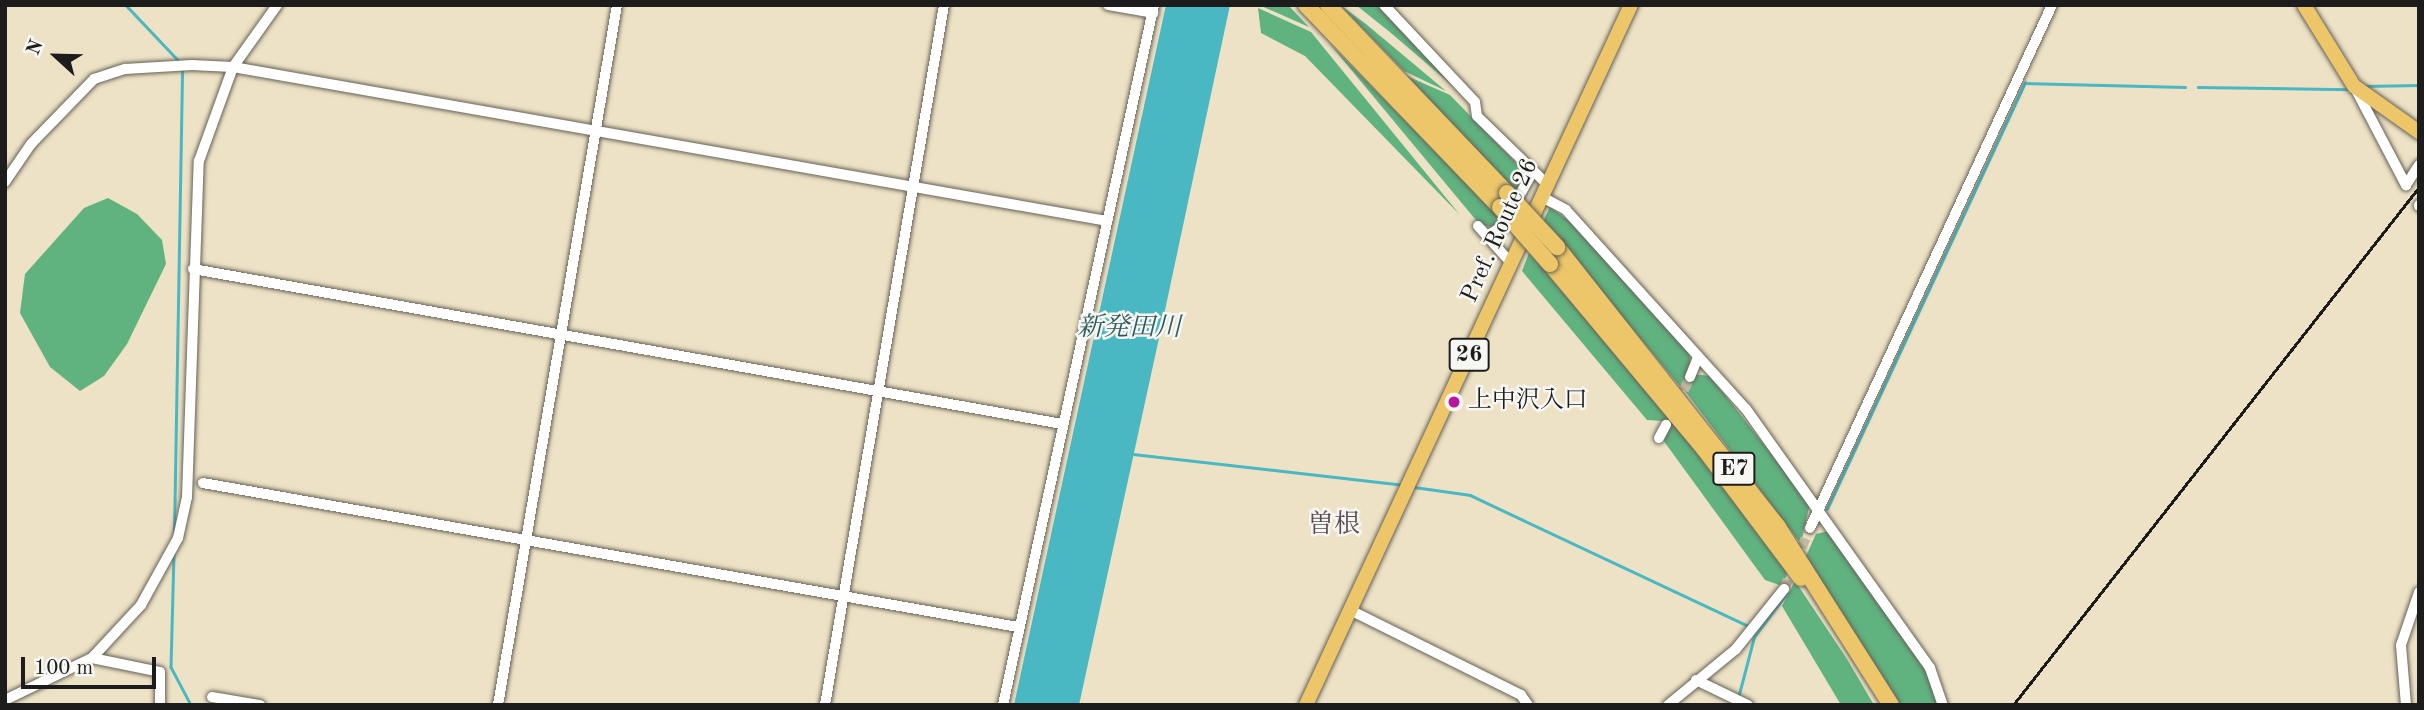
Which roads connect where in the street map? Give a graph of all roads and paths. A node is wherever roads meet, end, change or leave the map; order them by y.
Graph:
1 (277, 5) edge
2 (617, 5) edge
3 (944, 5) edge
4 (1108, 5) edge
5 (1306, 5) edge
6 (1328, 5) edge
7 (1384, 5) edge
8 (1631, 5) edge
9 (2052, 5) edge
10 (2304, 5) edge
11 (1154, 9) edge
12 (233, 67) junction
13 (2354, 86) junction
14 (595, 130) junction
15 (2419, 132) edge
16 (2419, 165) edge
17 (1532, 173) junction
18 (5, 182) edge
19 (915, 187) junction
20 (1545, 190) junction
21 (1504, 200) junction
22 (1107, 221) junction
23 (1478, 226) dead end
24 (1488, 236) junction
25 (1512, 264) junction
26 (193, 269) junction
27 (561, 339) junction
28 (1698, 357) junction
29 (1690, 377) tunnel mouth
30 (878, 393) junction
31 (1062, 424) junction
32 (1666, 425) dead end
33 (1659, 438) dead end
34 (203, 483) dead end
35 (1818, 509) junction
36 (1810, 528) tunnel mouth
37 (526, 542) junction
38 (1784, 589) tunnel mouth
39 (2419, 592) edge
40 (844, 598) junction
41 (1350, 610) junction
42 (1018, 627) junction
43 (92, 658) junction
44 (1696, 680) junction
45 (212, 697) dead end
46 (5, 700) edge
47 (1744, 704) edge
48 (160, 705) edge
49 (260, 705) edge
50 (498, 705) edge
51 (825, 705) edge
52 (1003, 705) edge
53 (1306, 705) edge
54 (1528, 705) edge
55 (1668, 705) edge
56 (1881, 705) edge
57 (1891, 705) edge
58 (1943, 705) edge
59 (2406, 705) edge

1 - 12 street
2 - 14 street
3 - 19 street
4 - 11 street
5 - 21 highway, E7
6 - 21 highway, E7
7 - 17 street
8 - 20 main road, Pref. Route 26 / 26
9 - 35 street
10 - 13 main road
11 - 22 street
12 - 14 street
12 - 18 street
12 - 26 street
13 - 15 main road
13 - 16 street
14 - 19 street
14 - 27 street
17 - 20 street
17 - 24 street
19 - 22 street
19 - 30 street
20 - 25 main road, Pref. Route 26 / 26
20 - 28 street
21 - 56 highway, E7, bridge
21 - 57 highway, E7, bridge
22 - 31 street
23 - 24 street
24 - 25 street
25 - 41 main road, Pref. Route 26 / 26
26 - 27 street
26 - 43 street
27 - 30 street
27 - 37 street
28 - 29 street
28 - 35 street
30 - 31 street
30 - 40 street
31 - 42 street
32 - 33 street
34 - 37 street
35 - 36 street
35 - 58 street
37 - 40 street
37 - 50 street
38 - 44 street
39 - 59 street
40 - 42 street
40 - 51 street
41 - 53 main road, Pref. Route 26 / 26
41 - 54 street
42 - 52 street
43 - 46 street
43 - 48 street
44 - 47 street
44 - 55 street
45 - 49 street

